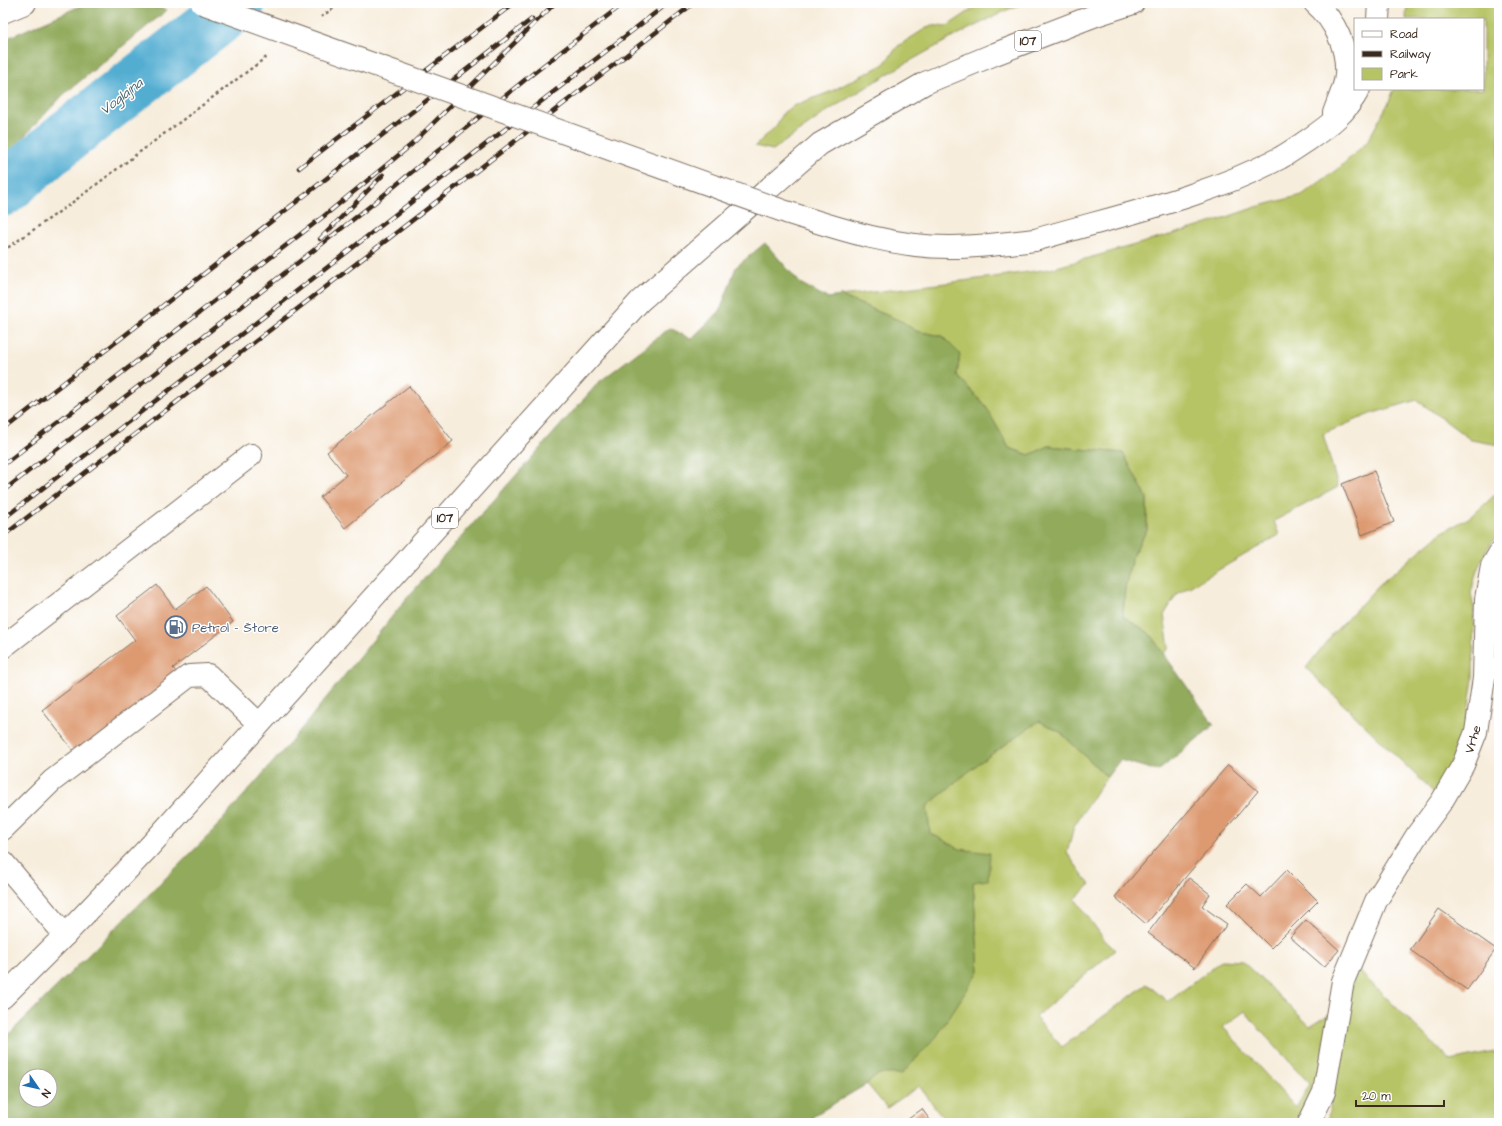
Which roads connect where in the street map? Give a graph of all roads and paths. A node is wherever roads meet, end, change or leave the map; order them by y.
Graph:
1 (25, 3) edge
2 (202, 3) edge
3 (1133, 3) edge
4 (1315, 3) edge
5 (1379, 3) edge
6 (3, 12) edge
7 (1378, 18) edge
8 (1358, 90) edge
9 (208, 100) dead end
10 (1321, 131) junction
11 (3, 251) edge
12 (252, 455) dead end
13 (1499, 554) edge
14 (3, 647) edge
15 (259, 724) junction
16 (3, 829) edge
17 (3, 862) edge
18 (65, 935) junction
19 (3, 997) edge
20 (1309, 1123) edge

1 - 6 street
2 - 10 street, bridge
3 - 15 street, 107
4 - 10 street
5 - 7 street
8 - 10 street
9 - 11 path
12 - 14 street
13 - 20 street, Vrhe
15 - 16 street
15 - 18 street, 107
17 - 18 street
18 - 19 street, 107

